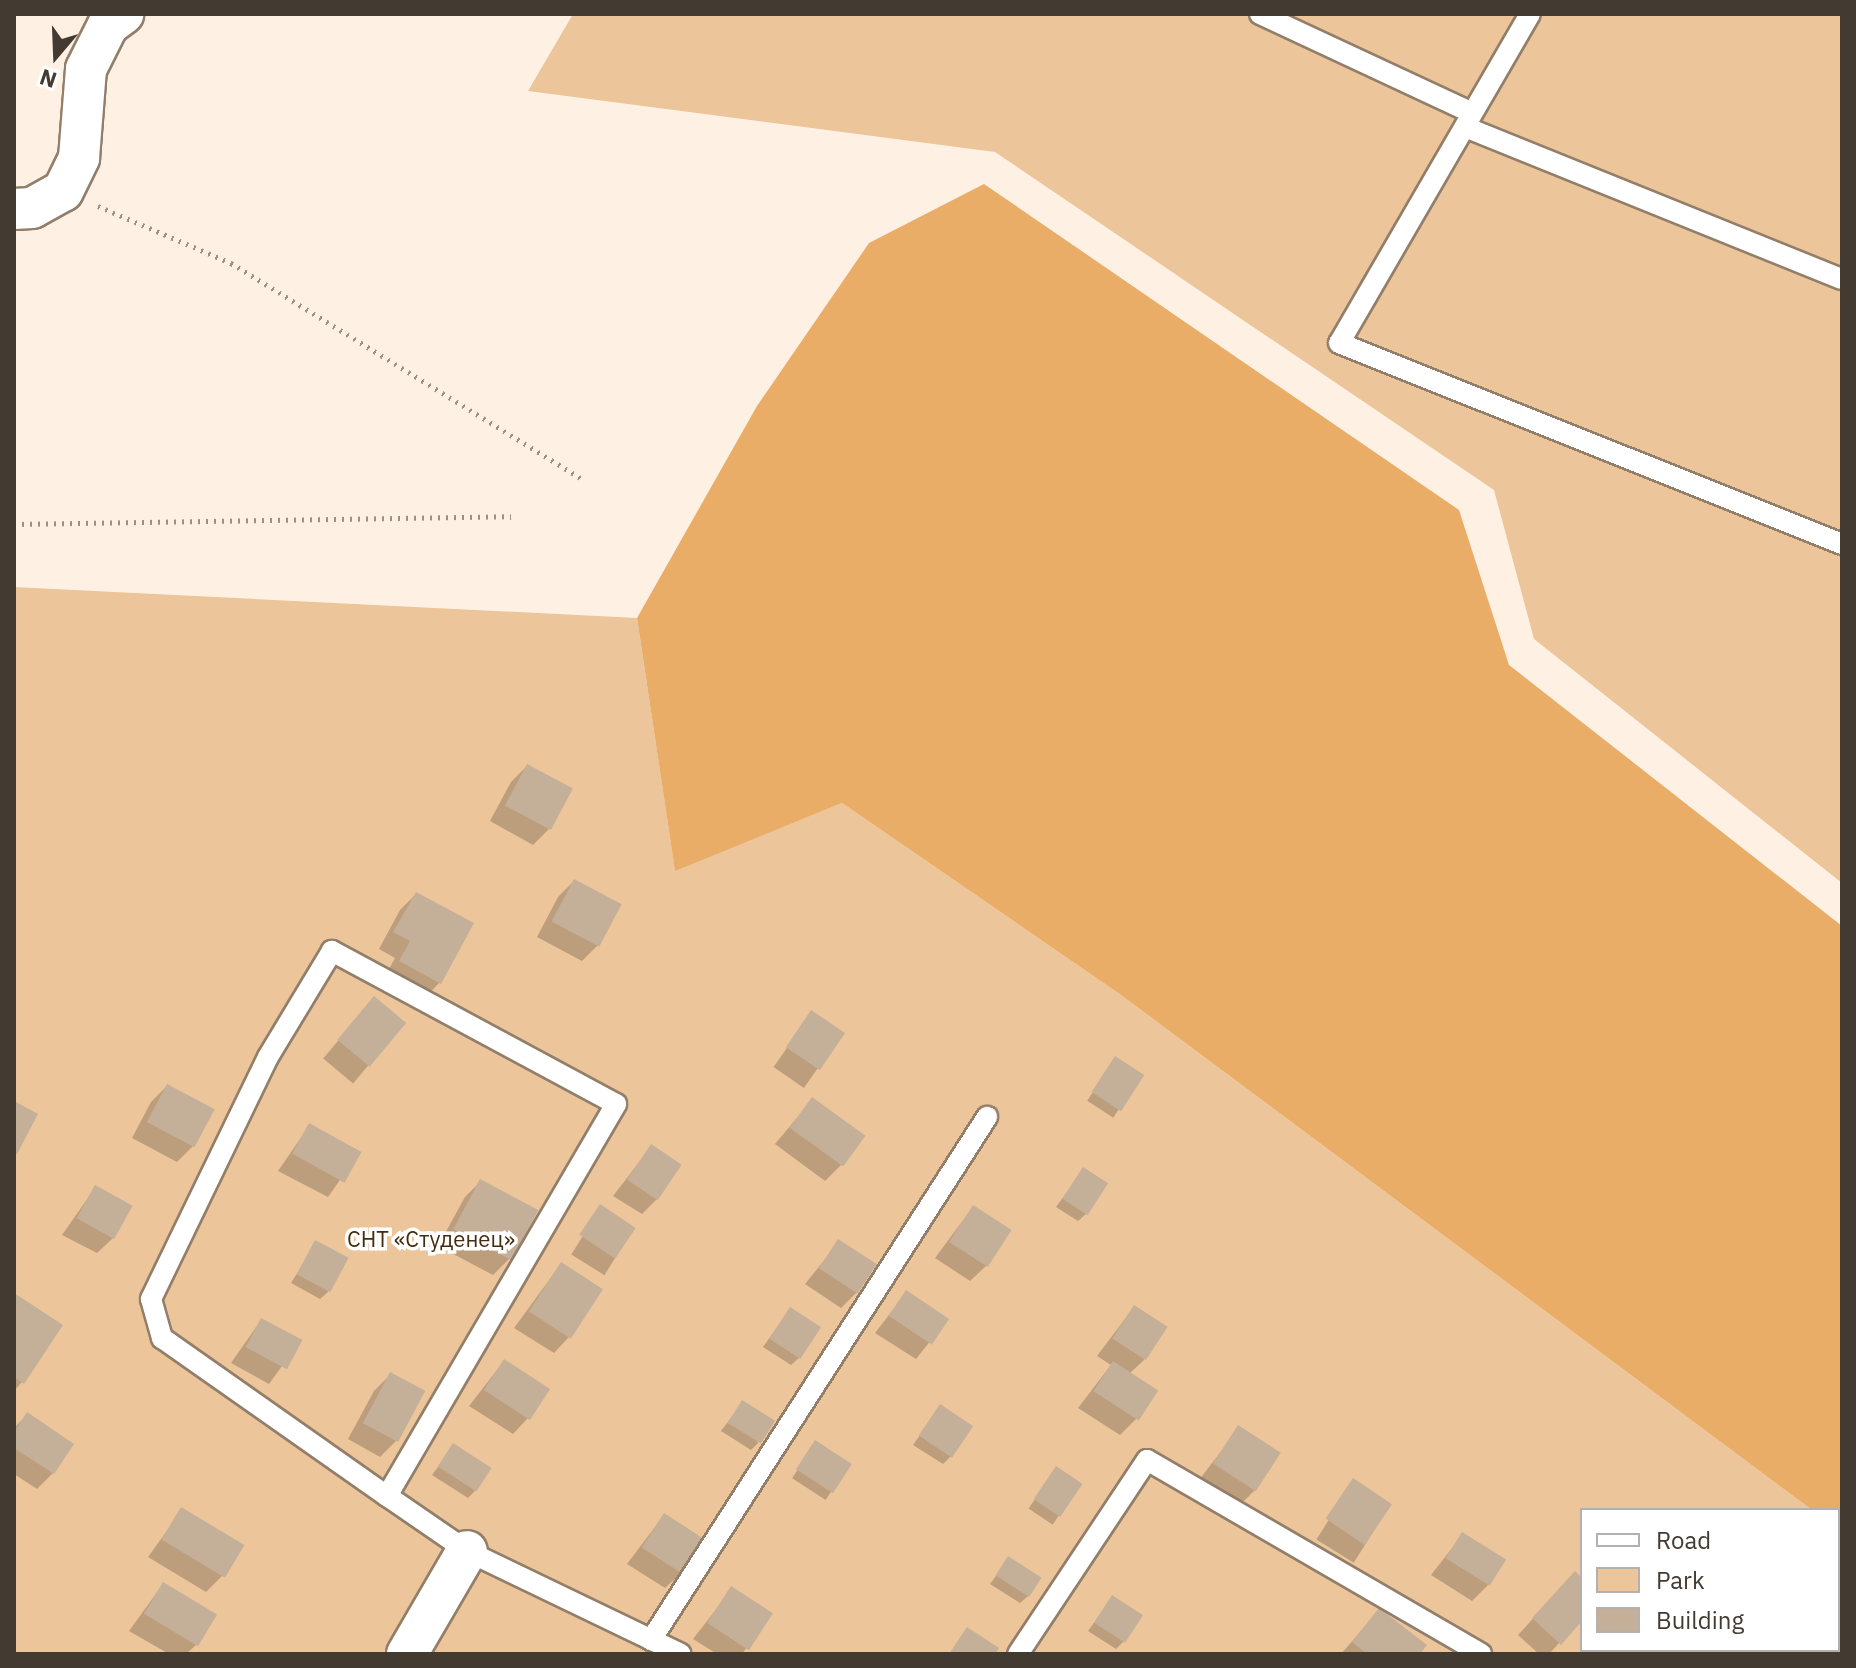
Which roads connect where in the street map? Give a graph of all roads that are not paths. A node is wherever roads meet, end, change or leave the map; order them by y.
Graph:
1 (123, 14) edge
2 (1260, 14) edge
3 (1530, 14) edge
4 (1469, 120) junction
5 (14, 209) edge
6 (1842, 279) edge
7 (1842, 544) edge
8 (987, 1117) dead end
9 (387, 1496) junction
10 (467, 1551) junction
11 (651, 1640) junction
12 (407, 1654) edge
13 (681, 1654) edge
14 (1018, 1654) edge
15 (1481, 1654) edge

1 - 5 street
2 - 4 lane
3 - 4 lane
4 - 6 lane
4 - 7 lane
8 - 11 lane
9 - 9 lane
9 - 10 lane
10 - 11 lane
10 - 12 street
11 - 13 lane
14 - 15 lane

